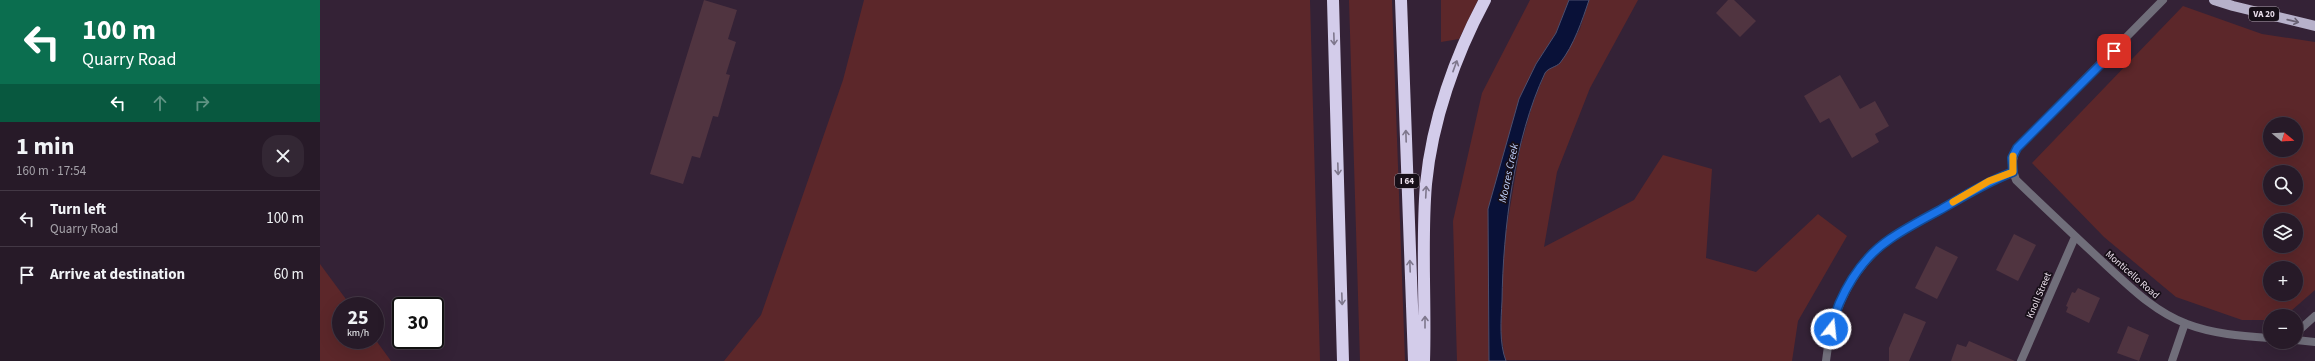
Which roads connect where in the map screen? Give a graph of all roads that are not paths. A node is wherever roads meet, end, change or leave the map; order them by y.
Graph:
1 (1333, 0) edge
2 (1402, 0) edge
3 (1485, 0) edge
4 (2163, 0) edge
5 (2214, 0) edge
6 (2315, 26) edge
7 (2013, 172) junction
8 (2075, 237) junction
9 (2315, 316) edge
10 (2185, 323) junction
11 (2303, 327) edge
12 (2263, 337) edge
13 (2303, 341) edge
14 (2315, 342) edge
15 (1344, 361) edge
16 (1414, 361) edge
17 (1424, 361) edge
18 (1826, 361) edge
19 (2021, 361) edge
20 (2172, 361) edge

1 -> 15 highway
16 -> 2 highway, I 64
17 -> 3 highway
4 - 7 street
5 -> 6 main road, VA 20
7 - 8 street, Monticello Road
7 - 18 street
8 - 10 street, Monticello Road
8 - 19 street, Knoll Street
9 - 11 street
10 - 12 street, Monticello Road
10 - 20 street
13 - 14 street

